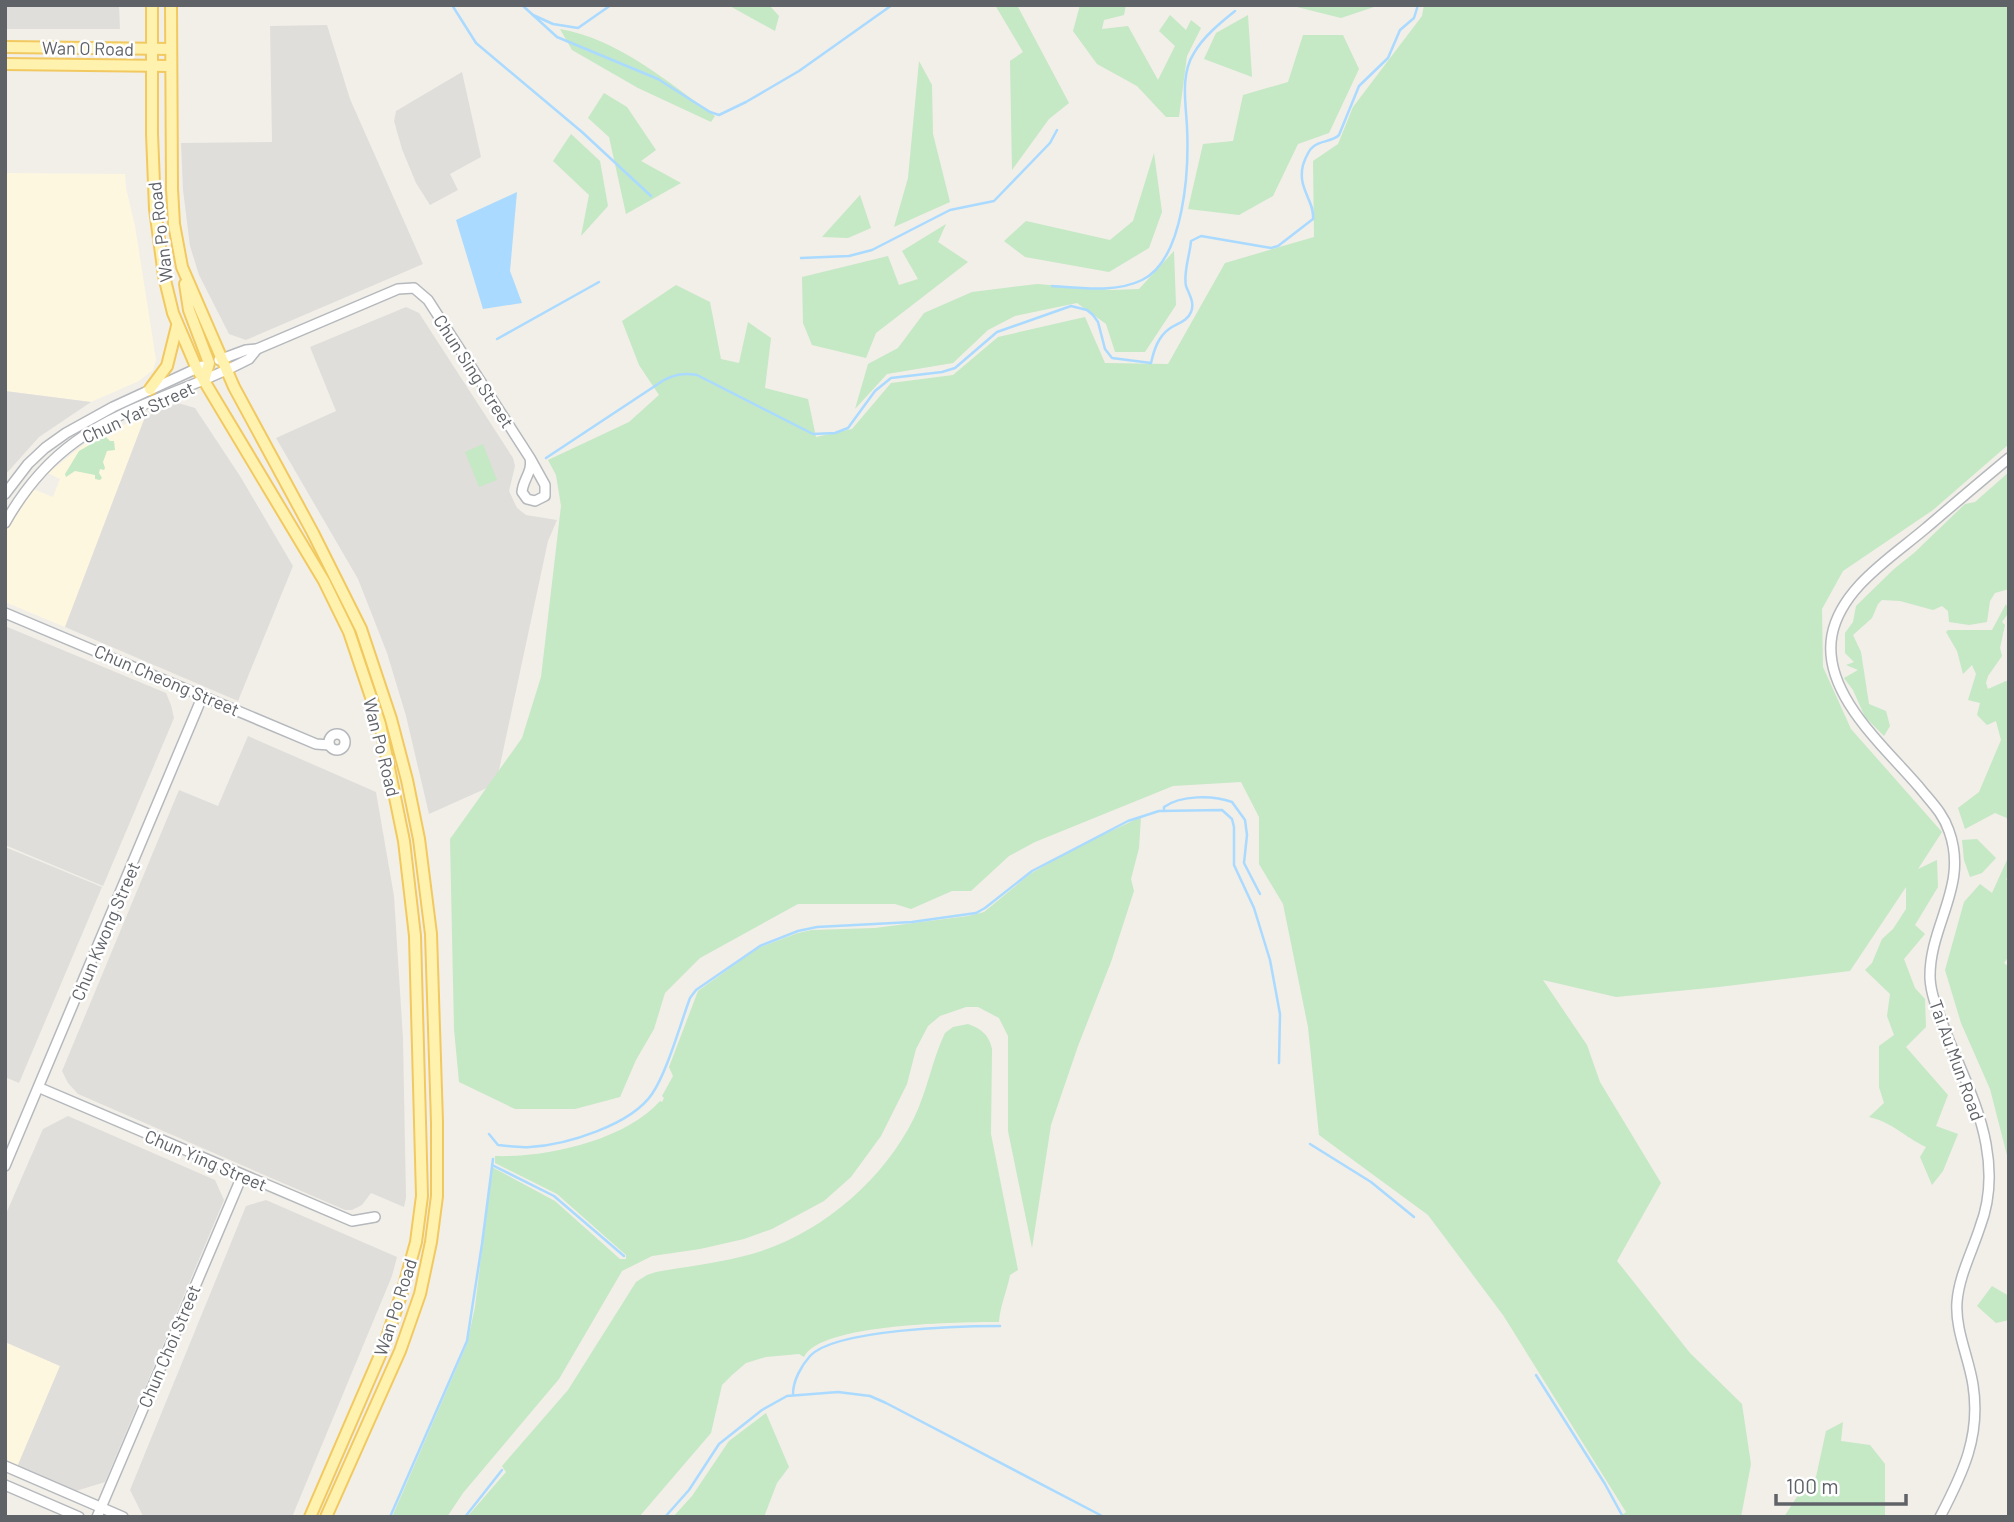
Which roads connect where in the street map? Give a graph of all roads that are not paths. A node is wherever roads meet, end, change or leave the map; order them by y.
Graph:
1 (152, 5) edge
2 (171, 5) edge
3 (5, 47) edge
4 (152, 48) junction
5 (170, 49) junction
6 (5, 64) edge
7 (152, 66) junction
8 (170, 66) junction
9 (182, 267) junction
10 (414, 288) joint
11 (177, 325) junction
12 (257, 349) junction
13 (221, 359) junction
14 (209, 363) junction
15 (197, 369) junction
16 (226, 371) junction
17 (204, 381) junction
18 (150, 389) junction
19 (530, 458) dead end
20 (2009, 458) edge
21 (5, 494) edge
22 (5, 523) edge
23 (5, 613) edge
24 (202, 695) junction
25 (329, 745) dead end
26 (40, 1088) junction
27 (5, 1166) edge
28 (242, 1176) junction
29 (374, 1217) dead end
30 (5, 1466) edge
31 (5, 1485) edge
32 (99, 1512) edge
33 (79, 1517) edge
34 (123, 1517) edge
35 (310, 1517) edge
36 (326, 1517) edge
37 (1940, 1517) edge

1 - 4 main road, Wan Po Road
2 - 5 main road, Wan Po Road
3 - 4 main road, Wan O Road
4 - 5 main road, Wan O Road
4 - 7 main road, Wan Po Road
5 - 8 main road, Wan Po Road
6 - 7 main road, Wan O Road
7 - 8 main road, Wan O Road
7 - 11 main road, Wan Po Road
8 - 9 main road, Wan Po Road
9 - 13 main road, Wan Po Road
9 - 14 main road
10 - 12 street, Chun Yat Street
10 - 19 street, Chun Sing Street
11 - 15 main road, Wan Po Road
11 - 18 main road
12 - 13 street, Chun Yat Street
12 - 16 street, Chun Yat Street
13 - 14 street, Chun Yat Street
13 - 16 main road, Wan Po Road
14 - 15 street, Chun Yat Street
14 - 17 main road
15 - 17 main road, Wan Po Road
15 - 18 street, Chun Yat Street
16 - 17 street, Chun Yat Street
16 - 36 main road, Wan Po Road
17 - 22 street, Chun Yat Street
17 - 35 main road, Wan Po Road
18 - 21 street, Chun Yat Street
20 - 37 street, Tai Au Mun Road
23 - 24 street, Chun Cheong Street
24 - 25 street, Chun Cheong Street
24 - 26 street, Chun Kwong Street
26 - 27 street, Chun Kwong Street
26 - 28 street, Chun Ying Street
28 - 29 street, Chun Ying Street
28 - 32 street, Chun Choi Street
30 - 32 street
31 - 33 street
32 - 34 street

